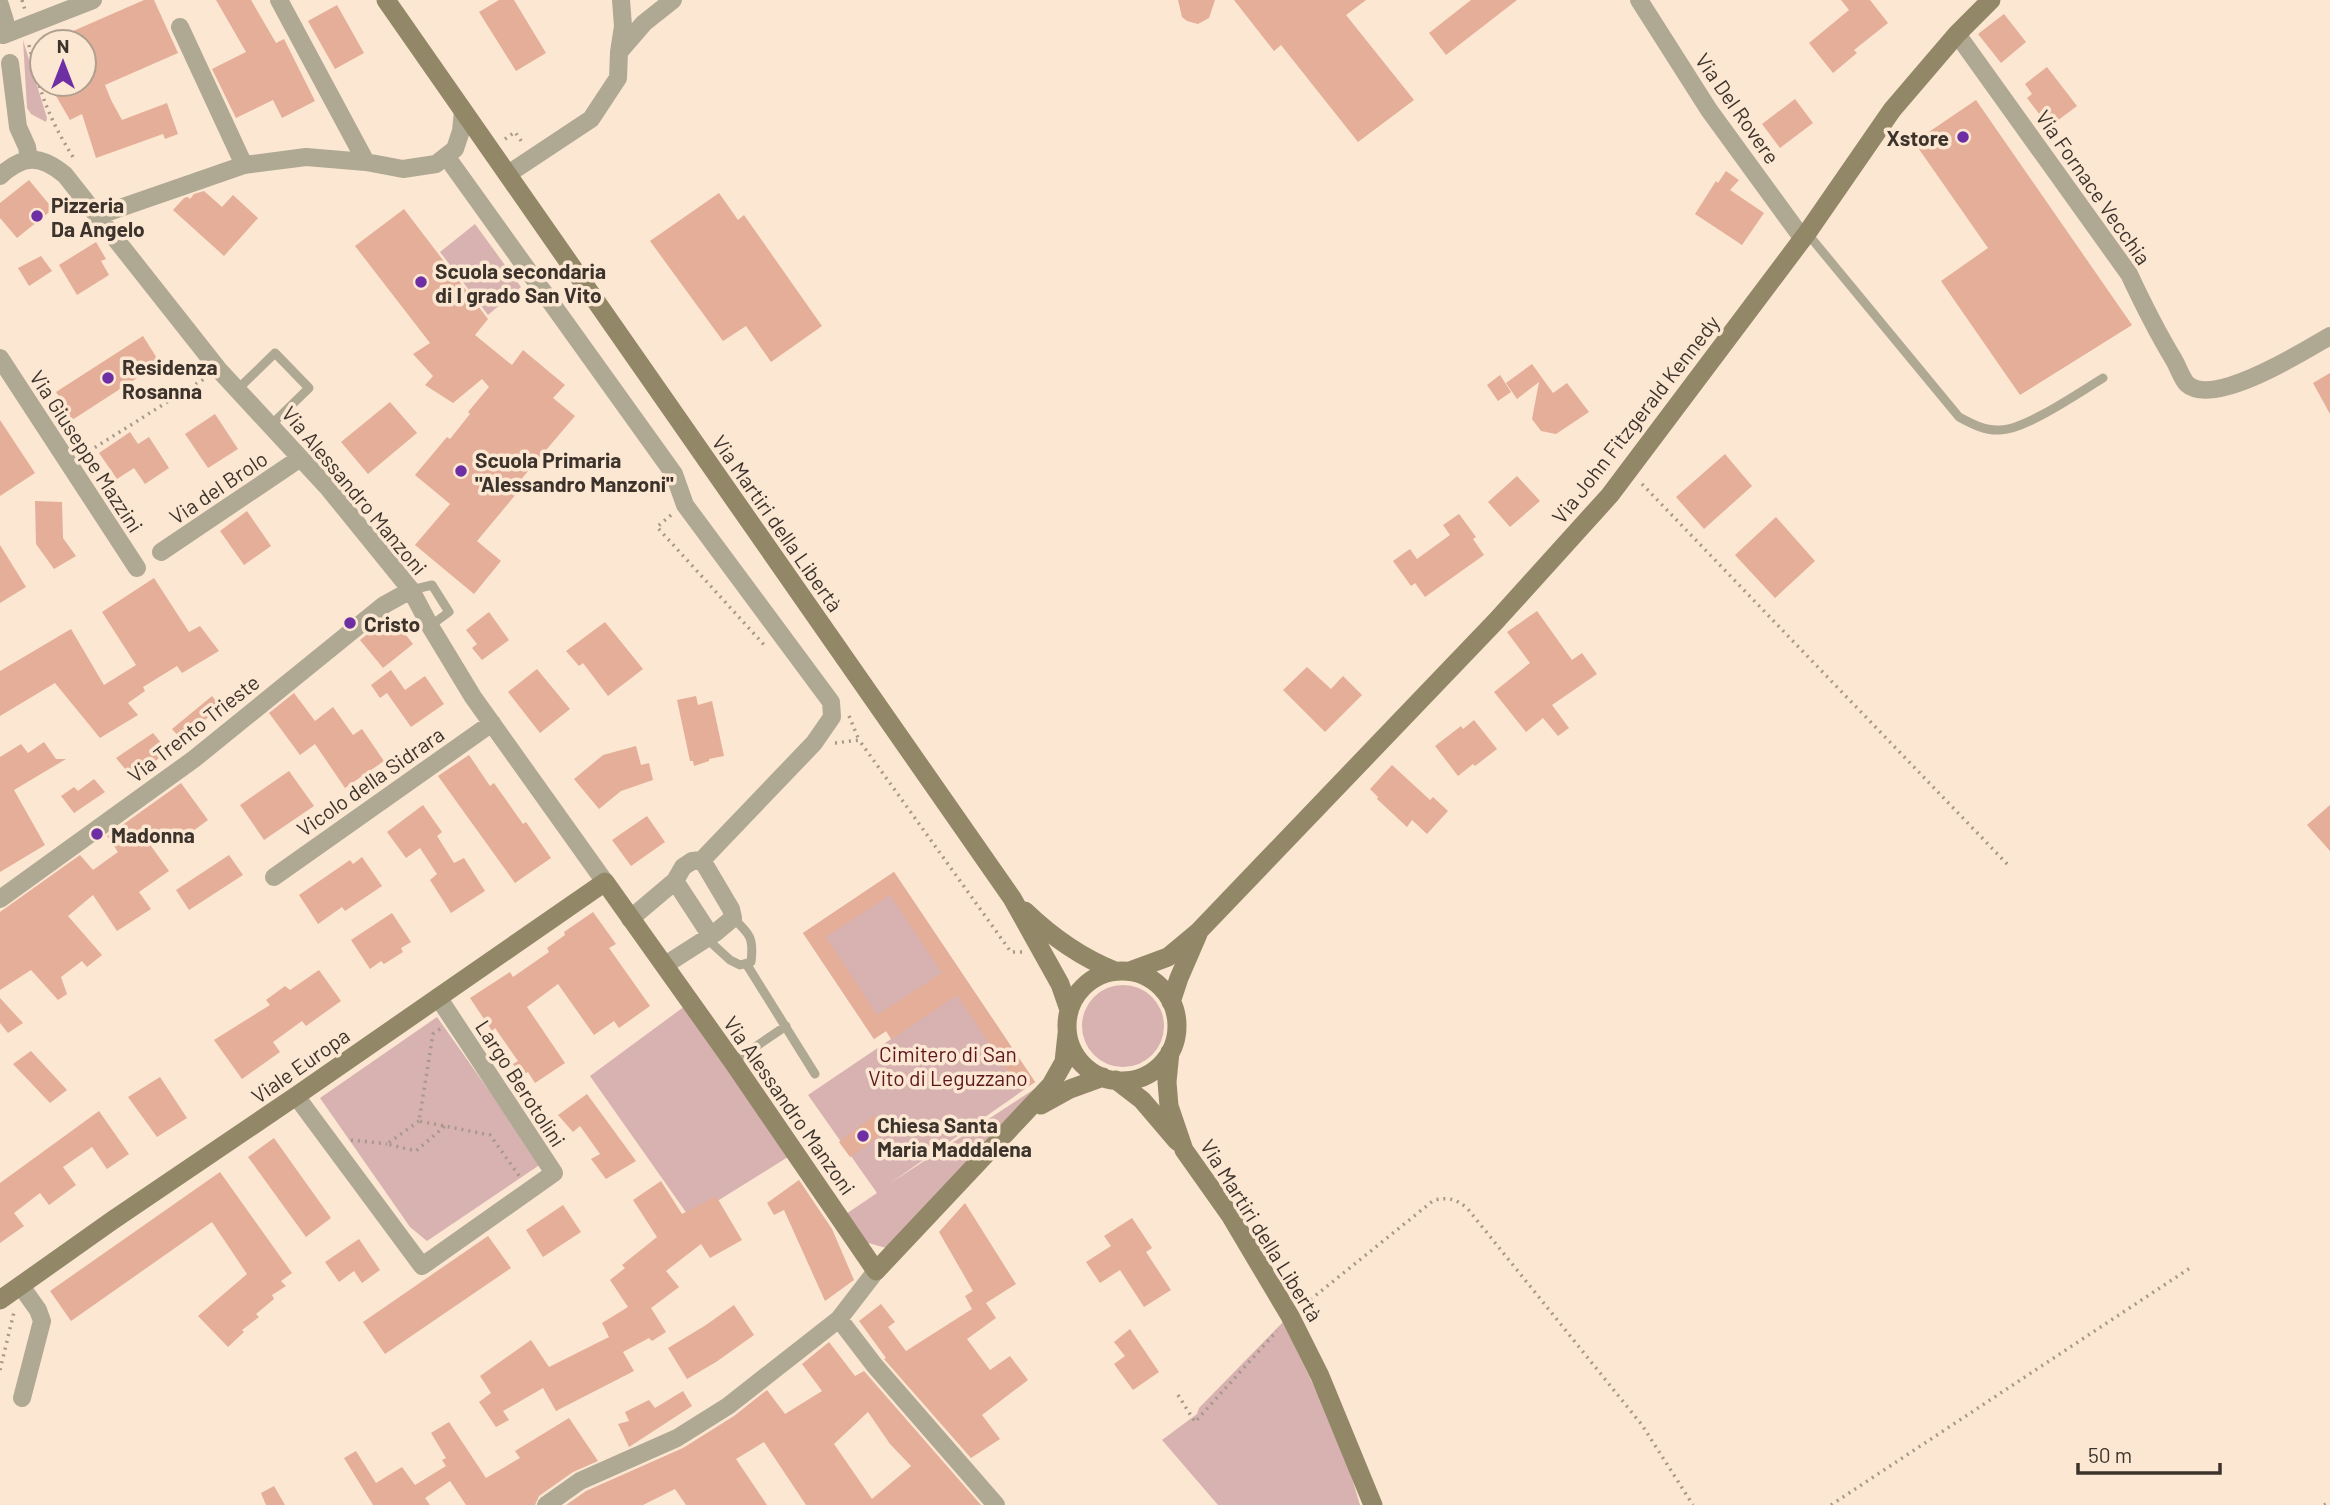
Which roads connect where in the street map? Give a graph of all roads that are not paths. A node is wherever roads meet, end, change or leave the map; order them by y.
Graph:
1 (93, 0) edge
2 (279, 0) edge
3 (386, 0) edge
4 (621, 0) edge
5 (673, 0) edge
6 (1639, 0) edge
7 (1992, 0) edge
8 (0, 5) edge
9 (180, 27) dead end
10 (1, 33) edge
11 (1958, 34) junction
12 (619, 52) junction
13 (5, 69) edge
14 (0, 107) edge
15 (463, 111) junction
16 (18, 127) junction
17 (446, 156) junction
18 (29, 159) junction
19 (366, 162) junction
20 (244, 165) junction
21 (508, 174) junction
22 (0, 176) edge
23 (97, 216) junction
24 (1805, 236) junction
25 (2330, 336) edge
26 (0, 358) edge
27 (2103, 378) dead end
28 (237, 390) junction
29 (270, 426) junction
30 (299, 459) junction
31 (161, 552) dead end
32 (137, 568) dead end
33 (411, 590) junction
34 (492, 723) junction
35 (702, 860) junction
36 (274, 877) dead end
37 (675, 881) junction
38 (604, 882) junction
39 (1012, 898) junction
40 (0, 899) edge
41 (733, 918) junction
42 (630, 919) junction
43 (1198, 932) junction
44 (710, 936) junction
45 (665, 965) junction
46 (747, 965) junction
47 (1122, 971) junction
48 (438, 997) junction
49 (1171, 1002) junction
50 (1069, 1010) junction
51 (786, 1026) junction
52 (1067, 1034) junction
53 (1170, 1052) junction
54 (733, 1062) junction
55 (815, 1074) dead end
56 (1110, 1079) junction
57 (296, 1096) junction
58 (1025, 1114) junction
59 (1184, 1150) junction
60 (876, 1271) junction
61 (21, 1286) junction
62 (0, 1300) edge
63 (839, 1319) junction
64 (22, 1398) dead end
65 (546, 1505) edge
66 (996, 1505) edge
67 (1373, 1505) edge

1 - 10 street
2 - 19 street
3 - 15 main road, Via Martiri della Libertà
4 - 12 street
5 - 12 street
6 - 24 street, Via Del Rovere
7 - 11 main road, Via John Fitzgerald Kennedy
8 - 10 street
9 - 20 street
10 - 13 street
11 - 24 main road, Via John Fitzgerald Kennedy
11 - 25 street, Via Fornace Vecchia
12 - 21 street
13 - 16 street
14 - 16 street
15 - 17 street
15 - 21 main road, Via Martiri della Libertà
16 - 18 street
17 - 19 street
17 - 35 street
18 - 22 street
18 - 23 street, Via Alessandro Manzoni
19 - 20 street
20 - 23 street
21 - 39 main road, Via Martiri della Libertà
23 - 28 street, Via Alessandro Manzoni
24 - 27 lane
24 - 43 main road, Via John Fitzgerald Kennedy
26 - 32 street, Via Giuseppe Mazzini
28 - 29 street, Via Alessandro Manzoni
28 - 29 lane
29 - 30 street, Via Alessandro Manzoni
30 - 31 street, Via del Brolo
30 - 33 street, Via Alessandro Manzoni
33 - 34 street, Via Alessandro Manzoni
33 - 40 street, Via Trento Trieste
34 - 36 street, Vicolo della Sidrara
34 - 38 street, Via Alessandro Manzoni
35 - 37 street
35 - 41 street
37 - 42 street
37 - 44 street
38 - 42 main road, Via Alessandro Manzoni
38 - 48 main road, Viale Europa
39 - 47 main road, Via Martiri della Libertà
39 - 50 main road, Via Martiri della Libertà
41 - 44 street
41 - 46 lane
42 - 45 main road, Via Alessandro Manzoni
43 - 47 main road, Via John Fitzgerald Kennedy
43 - 49 main road, Via John Fitzgerald Kennedy
44 - 45 street
44 - 46 lane
45 - 54 main road, Via Alessandro Manzoni
46 - 51 lane
47 - 49 main road
47 - 50 main road
48 - 57 main road, Viale Europa
48 - 57 street, Largo Berotolini
49 - 53 main road
50 - 52 main road
51 - 54 lane
51 - 55 lane
52 - 56 main road
52 - 58 main road
53 - 56 main road
53 - 59 main road, Via Martiri della Libertà
54 - 60 main road, Via Alessandro Manzoni
56 - 58 main road
56 - 59 main road
57 - 61 main road, Viale Europa
58 - 60 main road
59 - 67 main road, Via Martiri della Libertà
60 - 63 street
61 - 62 main road, Viale Europa
61 - 64 street
63 - 65 street
63 - 66 street

